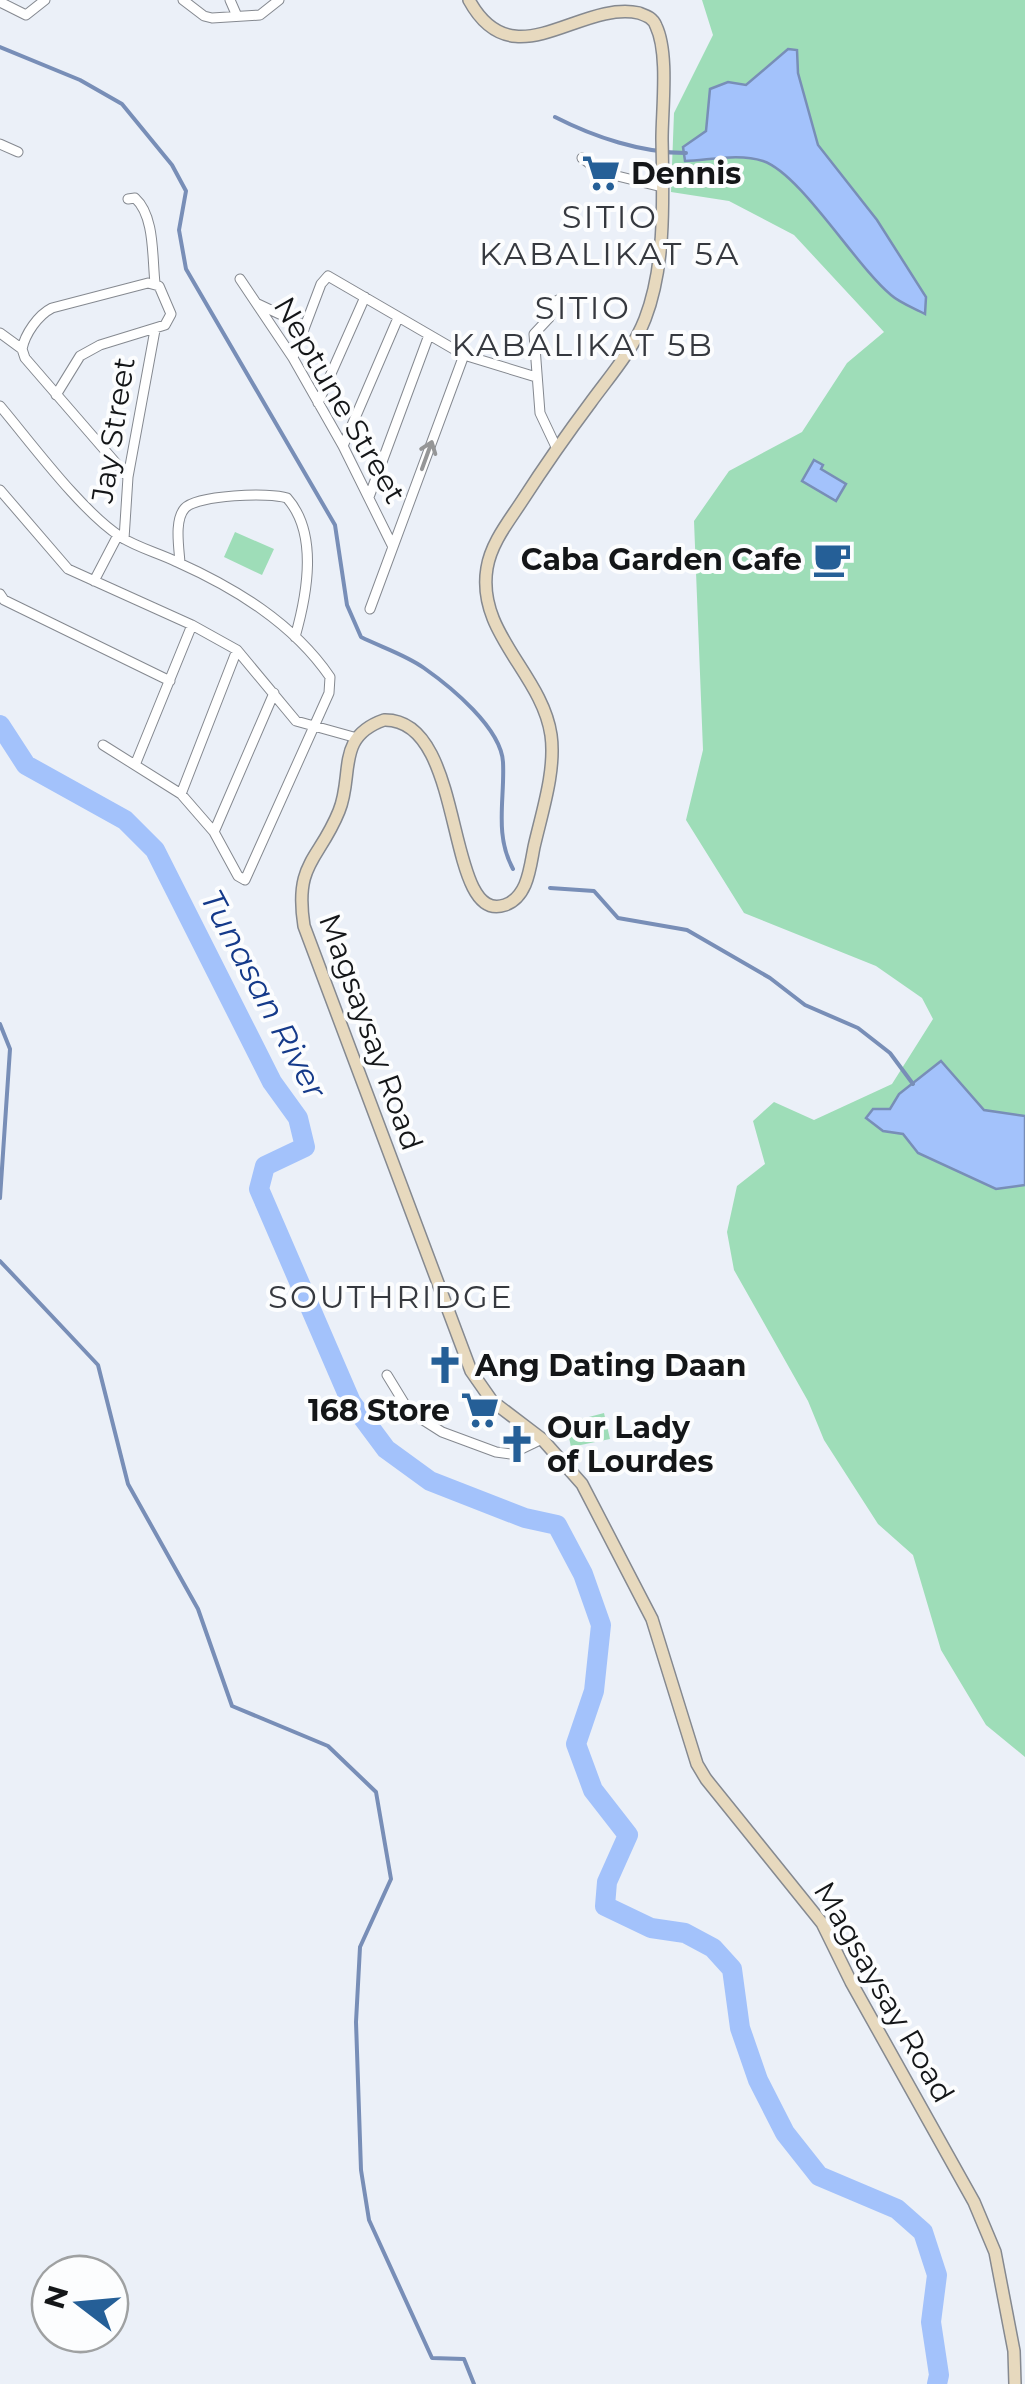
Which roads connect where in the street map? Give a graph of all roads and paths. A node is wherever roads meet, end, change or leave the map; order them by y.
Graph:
1 (45, 0) edge
2 (183, 0) edge
3 (230, 0) edge
4 (279, 0) edge
5 (469, 0) edge
6 (0, 2) edge
7 (237, 16) junction
8 (0, 144) edge
9 (18, 152) dead end
10 (582, 158) dead end
11 (662, 187) junction
12 (128, 199) dead end
13 (240, 280) dead end
14 (155, 283) junction
15 (364, 297) junction
16 (558, 300) dead end
17 (255, 303) junction
18 (398, 318) junction
19 (305, 326) junction
20 (154, 330) junction
21 (0, 333) edge
22 (429, 335) junction
23 (22, 349) junction
24 (464, 356) junction
25 (293, 358) junction
26 (536, 376) junction
27 (56, 395) junction
28 (318, 403) junction
29 (0, 406) edge
30 (343, 446) junction
31 (557, 449) junction
32 (128, 478) junction
33 (0, 490) edge
34 (369, 496) junction
35 (121, 537) junction
36 (393, 546) junction
37 (180, 563) junction
38 (94, 582) junction
39 (0, 594) edge
40 (370, 609) dead end
41 (192, 625) junction
42 (295, 637) junction
43 (237, 650) junction
44 (170, 681) junction
45 (274, 693) junction
46 (314, 727) junction
47 (357, 738) junction
48 (103, 745) dead end
49 (135, 765) junction
50 (181, 794) junction
51 (214, 832) junction
52 (387, 1376) dead end
53 (542, 1439) junction
54 (1015, 2384) edge

1 - 6 street
2 - 7 street
3 - 7 street
4 - 7 street
5 - 11 main road
8 - 9 street
10 - 11 street
11 - 31 main road
12 - 14 street
13 - 17 street, Neptune Street
14 - 20 street, Jay Street
14 - 23 street
15 - 18 street
15 - 19 street
15 - 28 street
16 - 26 street
17 - 19 street
17 - 25 street, Neptune Street
18 - 22 street
18 - 30 street
19 - 25 street
20 - 27 street
20 - 32 street, Jay Street
21 - 23 street
22 - 24 street
22 - 34 street
23 - 27 street
24 - 26 street
36 -> 24 street
25 - 28 street, Neptune Street
26 - 31 street
27 - 32 street
28 - 30 street, Neptune Street
29 - 35 street
30 - 34 street, Neptune Street
31 - 47 main road
32 - 35 street, Jay Street
33 - 38 street
34 - 36 street, Neptune Street
35 - 37 street
35 - 38 street
36 - 40 street
37 - 42 street
37 - 42 street
38 - 41 street
39 - 44 street
41 - 43 street
41 - 44 street
42 - 46 street
43 - 45 street
43 - 50 street
44 - 49 street
45 - 46 street
45 - 51 street
46 - 47 street
46 - 51 street
47 - 53 main road, Magsaysay Road
48 - 49 street
49 - 50 street
50 - 51 street
52 - 53 street
53 - 54 main road, Magsaysay Road

